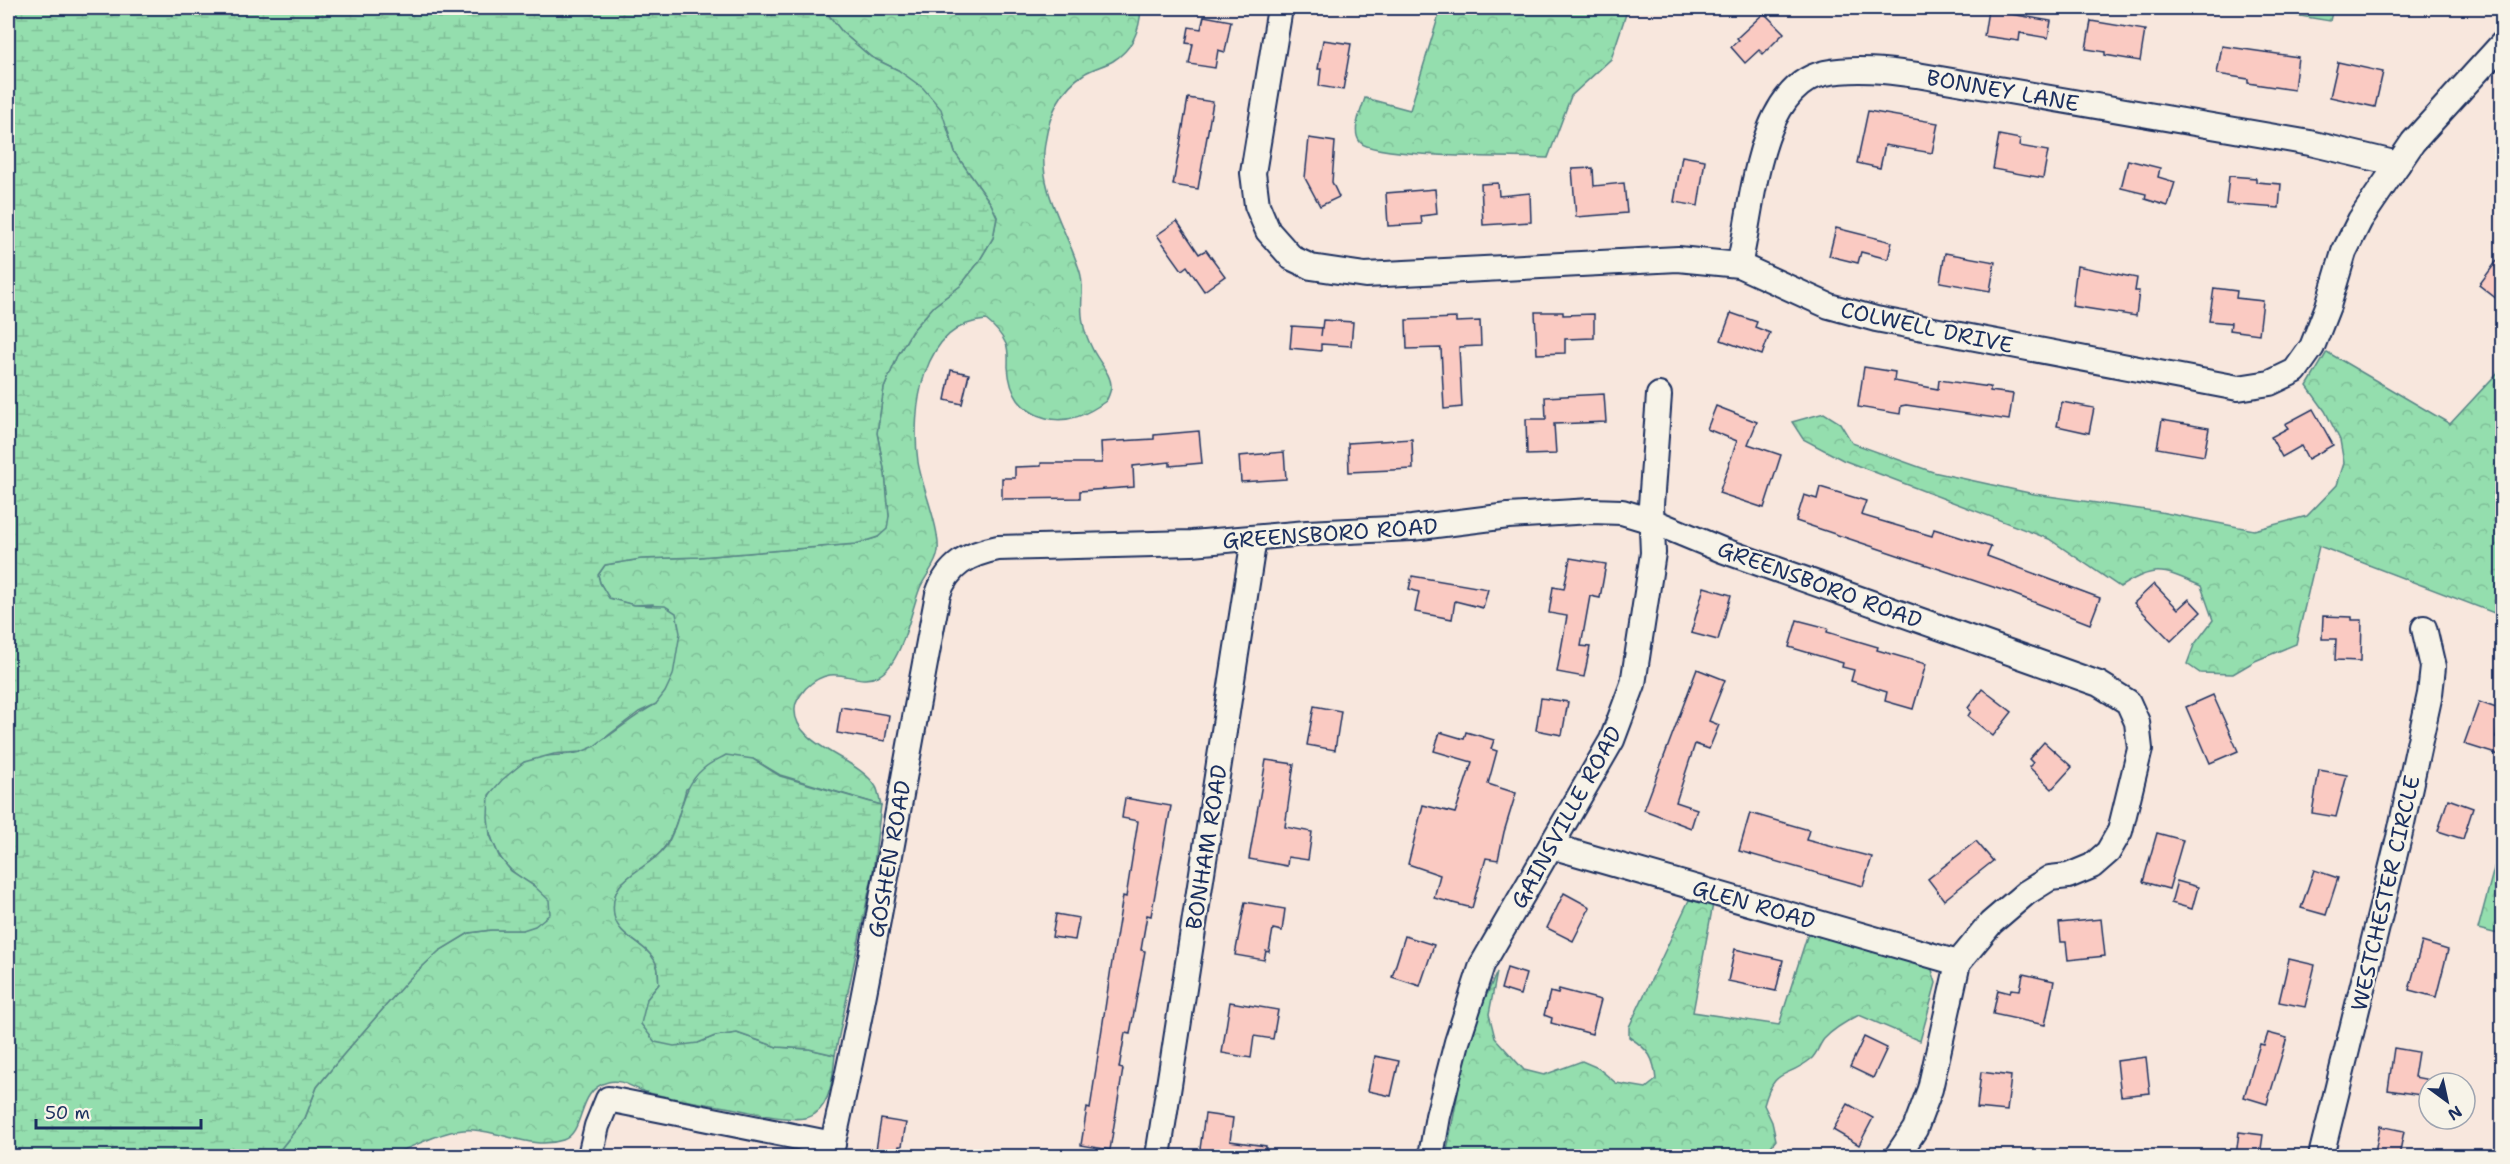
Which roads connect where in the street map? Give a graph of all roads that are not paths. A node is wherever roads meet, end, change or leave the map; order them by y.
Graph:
1 (1280, 8) edge
2 (2502, 44) edge
3 (2398, 164) junction
4 (1739, 265) junction
5 (1659, 395) dead end
6 (1652, 521) junction
7 (1254, 538) junction
8 (954, 566) joint
9 (2424, 628) dead end
10 (1551, 846) junction
11 (1958, 963) junction
12 (832, 1150) edge
13 (590, 1156) edge
14 (1158, 1156) edge
15 (1431, 1156) edge
16 (1897, 1156) edge
17 (2321, 1156) edge

1 - 4 street, COLWELL DRIVE
2 - 3 street, COLWELL DRIVE
3 - 4 street, BONNEY LANE
3 - 4 street, COLWELL DRIVE
5 - 6 street, GAINSVILLE ROAD
6 - 7 street, GREENSBORO ROAD
6 - 10 street, GAINSVILLE ROAD
6 - 11 street, GREENSBORO ROAD
7 - 8 street, GREENSBORO ROAD
7 - 14 street, BONHAM ROAD
8 - 12 street, GOSHEN ROAD
9 - 17 street, WESTCHESTER CIRCLE
10 - 11 street, GLEN ROAD
10 - 15 street, GAINSVILLE ROAD
11 - 16 street, GREENSBORO ROAD
12 - 13 street

